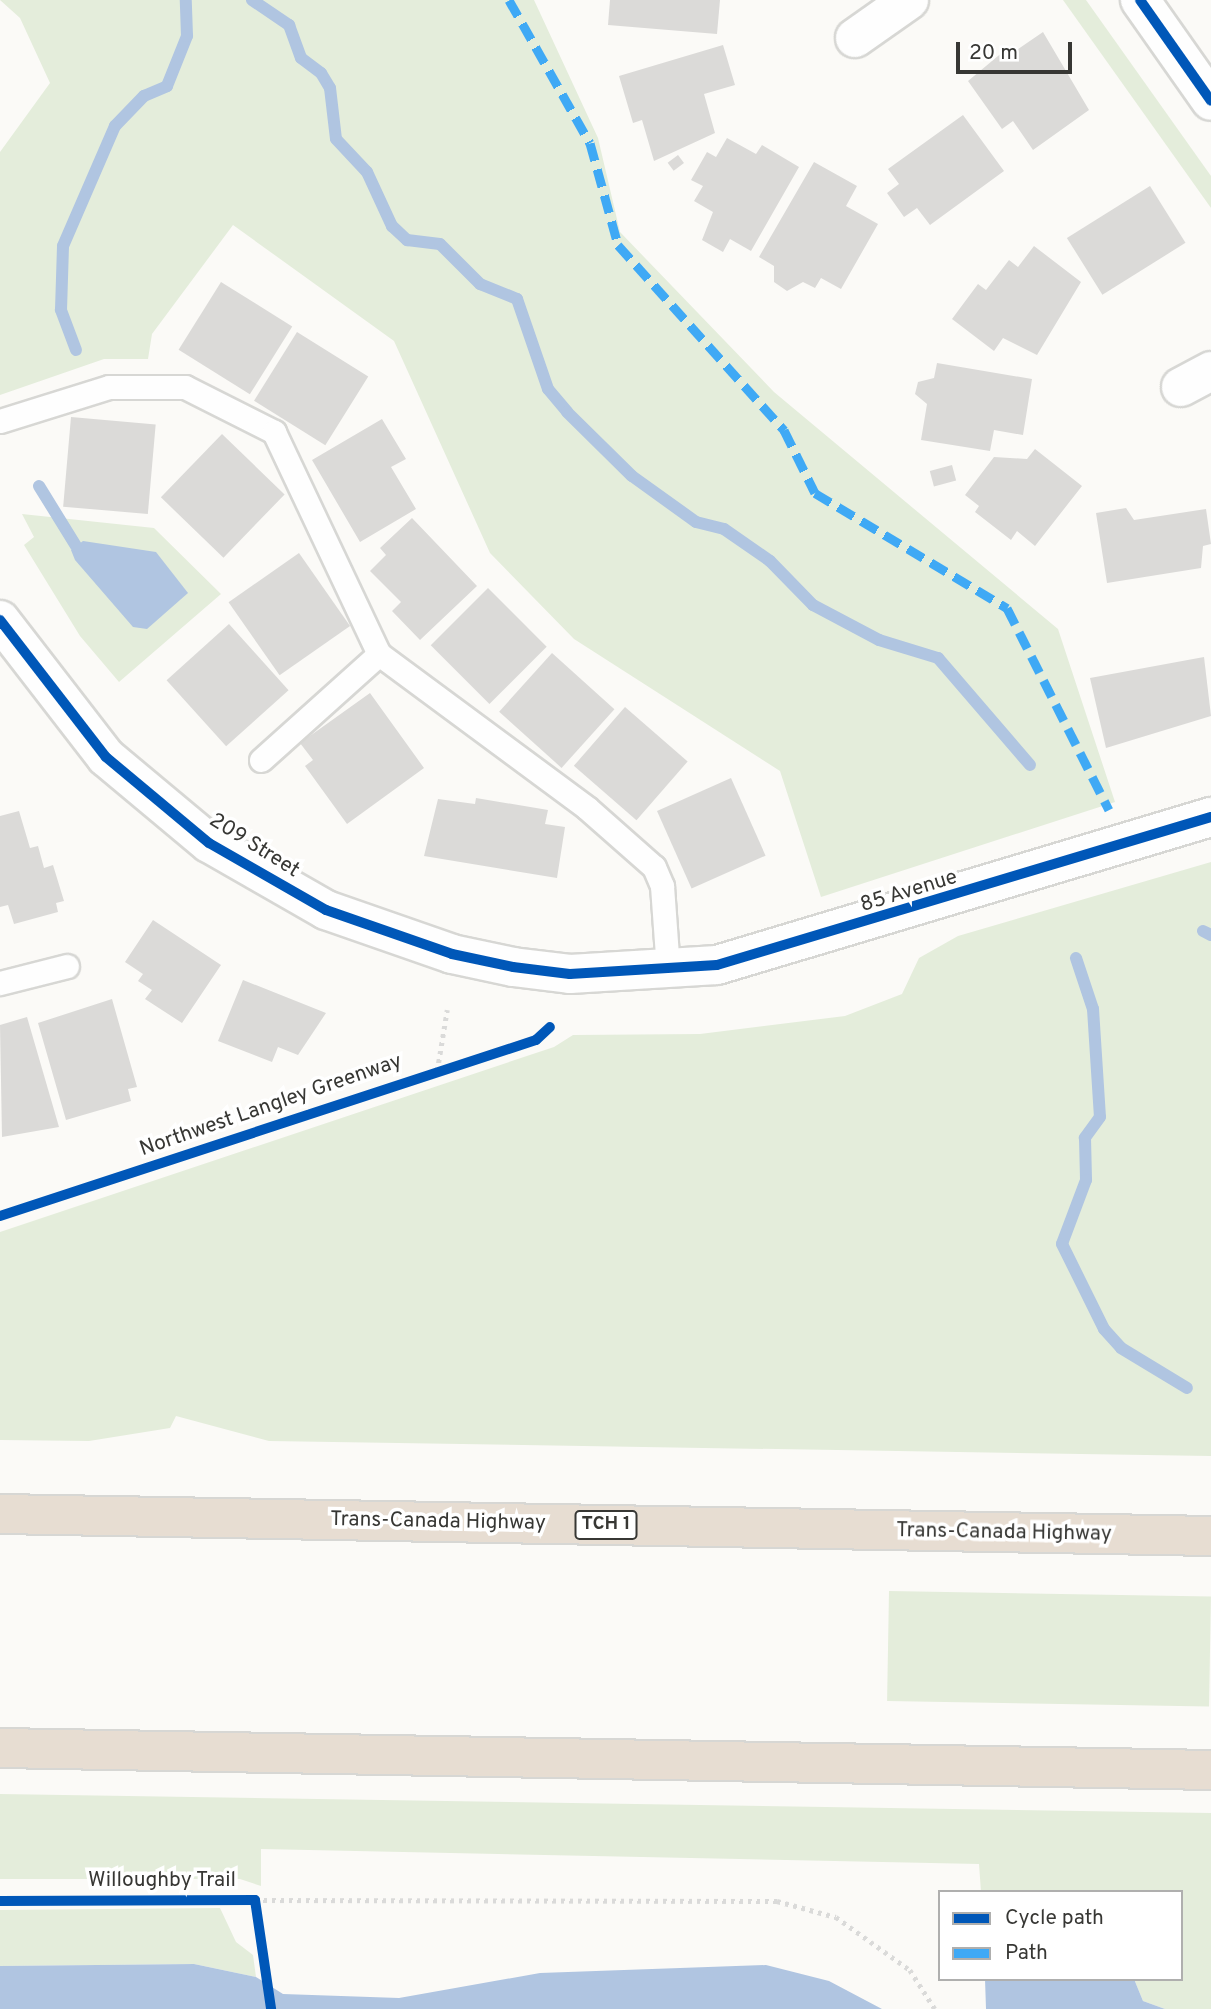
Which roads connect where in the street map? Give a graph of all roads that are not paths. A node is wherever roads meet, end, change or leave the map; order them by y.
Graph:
1 (909, 0) edge
2 (1140, 0) edge
3 (855, 38) dead end
4 (1211, 102) edge
5 (0, 422) edge
6 (0, 620) edge
7 (379, 654) junction
8 (261, 760) dead end
9 (1211, 817) edge
10 (66, 966) dead end
11 (668, 970) junction
12 (570, 974) joint
13 (0, 983) edge
14 (0, 1514) edge
15 (1211, 1536) edge
16 (0, 1748) edge
17 (1211, 1770) edge

1 - 3 street
2 - 4 street
5 - 7 lane
6 - 12 street, 209 Street
7 - 8 lane
7 - 11 lane
9 - 11 street, 85 Avenue
10 - 13 lane
11 - 12 street, 85 Avenue
14 - 15 highway, Trans-Canada Highway / TCH 1
16 - 17 highway

